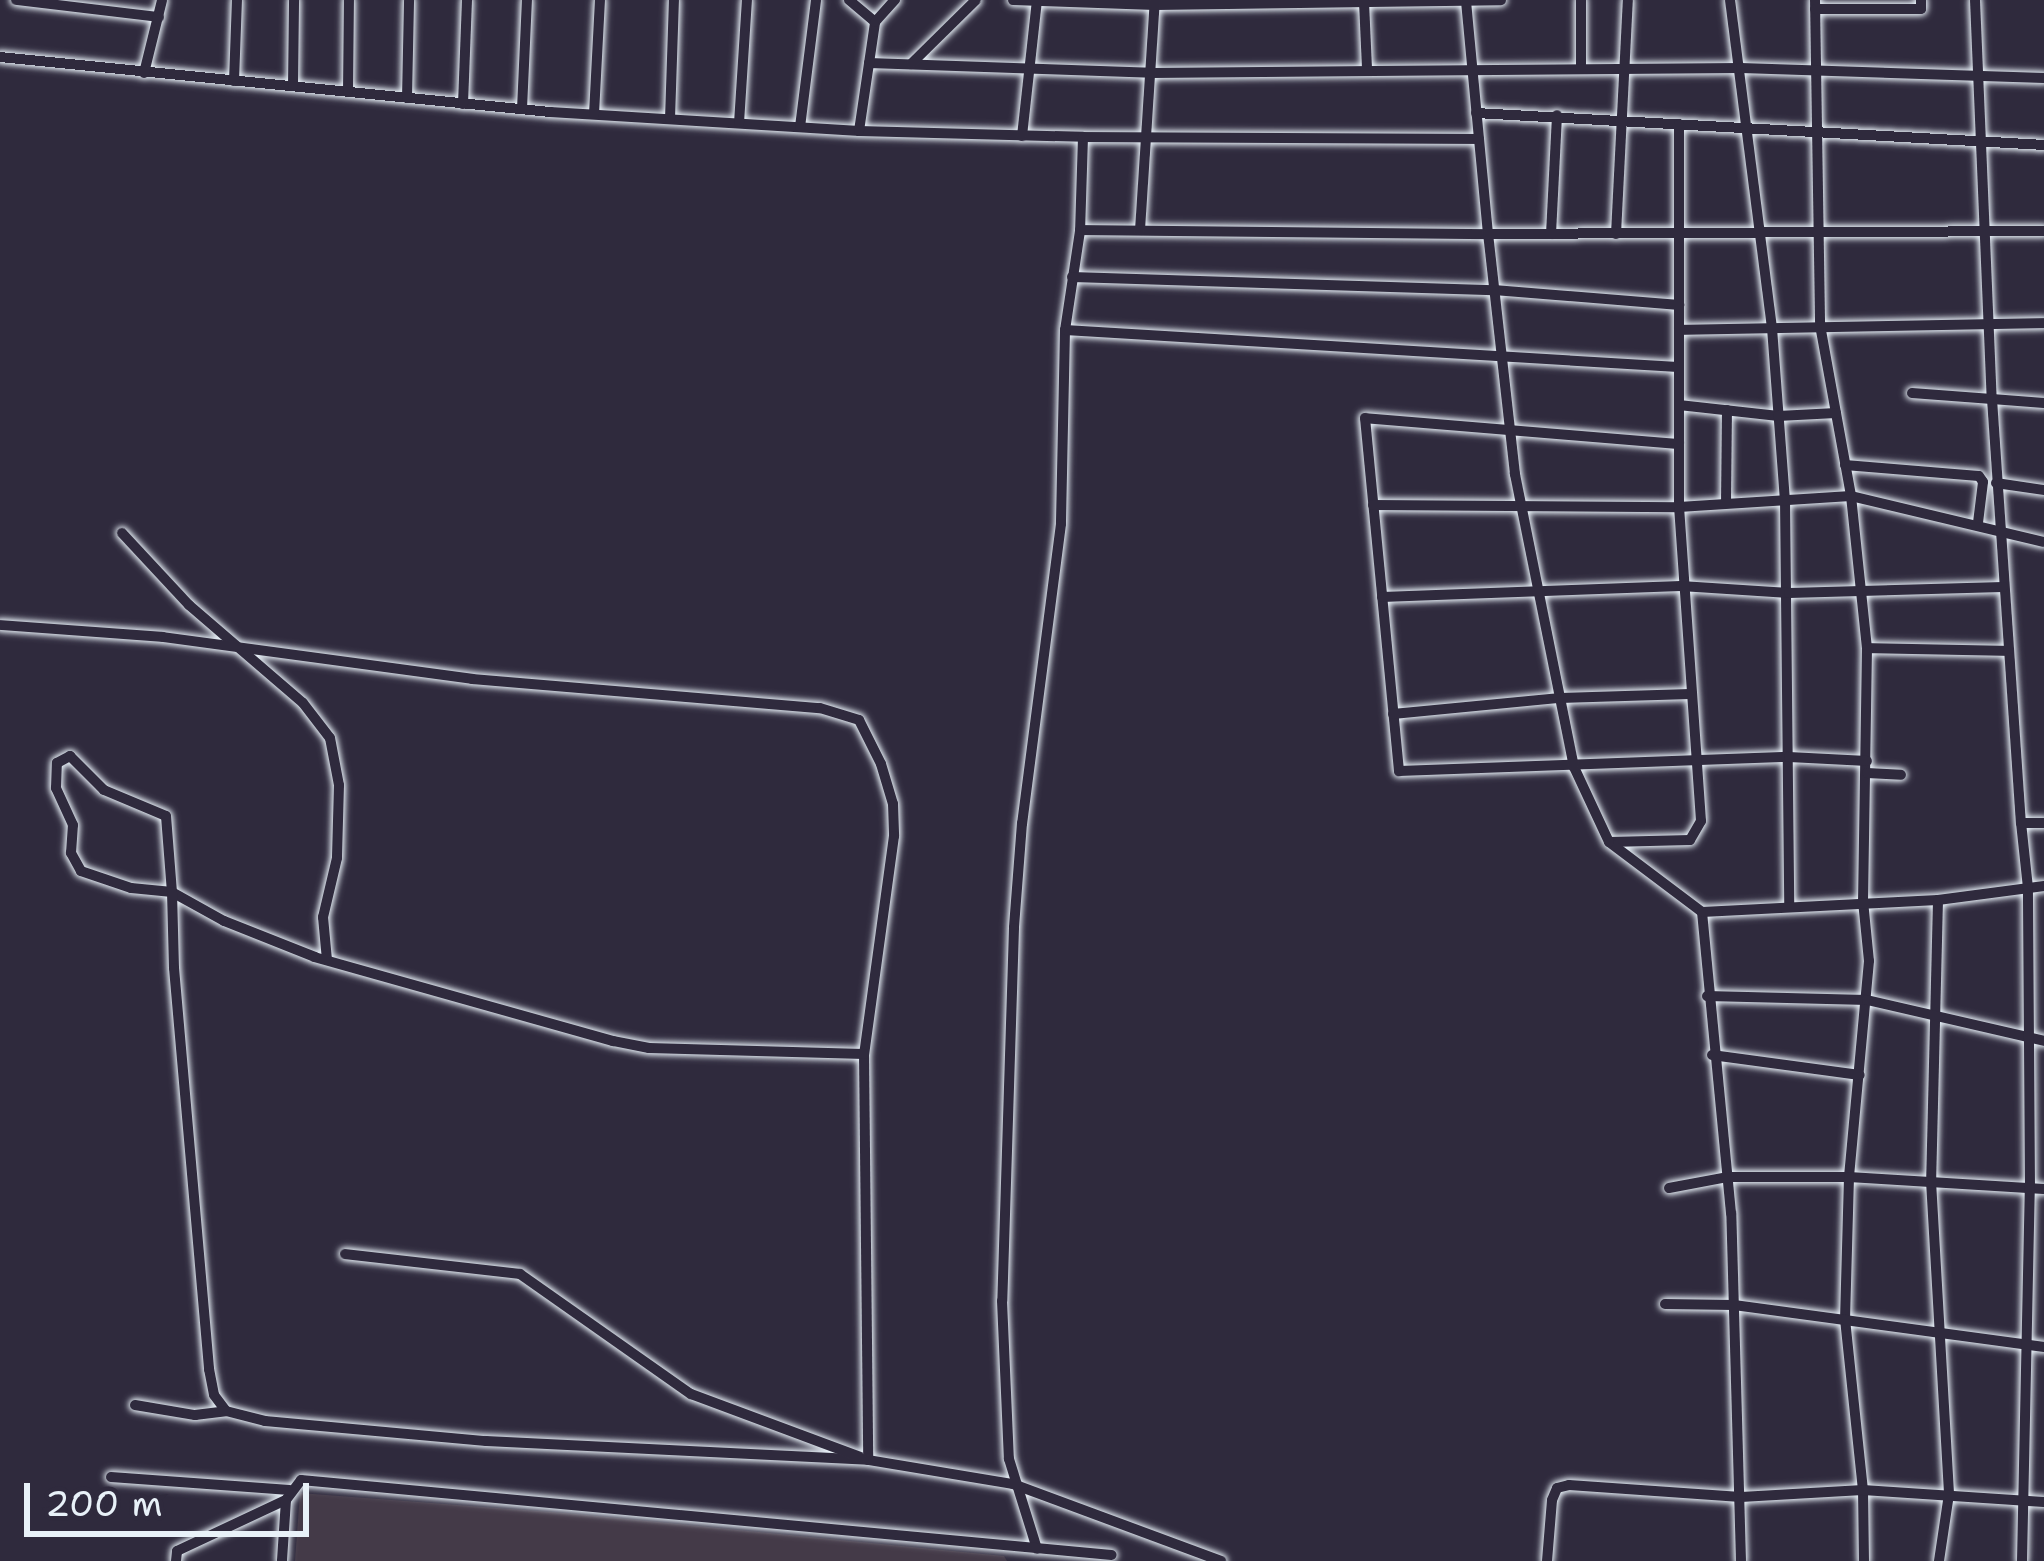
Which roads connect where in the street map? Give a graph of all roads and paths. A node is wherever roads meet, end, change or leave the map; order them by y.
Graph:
1 (16, 0) edge
2 (163, 0) edge
3 (237, 0) edge
4 (294, 0) edge
5 (349, 0) edge
6 (409, 0) edge
7 (466, 0) edge
8 (526, 0) edge
9 (600, 0) edge
10 (674, 0) edge
11 (748, 0) edge
12 (816, 0) edge
13 (849, 0) edge
14 (896, 0) edge
15 (976, 0) edge
16 (1013, 0) edge
17 (1466, 0) edge
18 (1501, 0) edge
19 (1581, 0) edge
20 (1628, 0) edge
21 (1730, 0) edge
22 (1921, 0) edge
23 (1975, 0) edge
24 (40, 1) edge
25 (1037, 1) edge
26 (1326, 1) edge
27 (1364, 2) edge
28 (1155, 3) edge
29 (97, 4) edge
30 (1815, 4) edge
31 (159, 17) junction
32 (875, 22) junction
33 (0, 57) edge
34 (869, 63) junction
35 (911, 64) junction
36 (1472, 67) junction
37 (1581, 68) junction
38 (1624, 68) junction
39 (1741, 68) junction
40 (1029, 69) junction
41 (1366, 69) junction
42 (1815, 70) junction
43 (144, 73) junction
44 (1151, 73) junction
45 (1978, 76) junction
46 (2044, 78) edge
47 (234, 81) junction
48 (293, 86) junction
49 (348, 91) junction
50 (407, 98) junction
51 (463, 104) junction
52 (522, 109) junction
53 (1476, 113) junction
54 (594, 115) junction
55 (1557, 115) junction
56 (670, 119) junction
57 (1622, 122) junction
58 (740, 124) junction
59 (1679, 124) junction
60 (1749, 124) junction
61 (800, 127) junction
62 (1818, 128) junction
63 (860, 131) junction
64 (1022, 136) junction
65 (1083, 137) junction
66 (1147, 137) junction
67 (1479, 139) junction
68 (1981, 141) junction
69 (2044, 145) edge
70 (1080, 230) junction
71 (1140, 230) junction
72 (2044, 231) edge
73 (1987, 232) junction
74 (1680, 233) junction
75 (1761, 233) junction
76 (1488, 234) junction
77 (1551, 234) junction
78 (1616, 234) junction
79 (1818, 235) junction
80 (1072, 277) junction
81 (1494, 290) junction
82 (1679, 305) junction
83 (1989, 323) junction
84 (2044, 323) edge
85 (1820, 326) junction
86 (1772, 328) junction
87 (1065, 330) junction
88 (1679, 331) junction
89 (1502, 357) junction
90 (1678, 368) junction
91 (1912, 393) dead end
92 (1992, 399) junction
93 (2044, 403) edge
94 (1679, 405) junction
95 (1727, 410) junction
96 (1836, 413) junction
97 (1778, 416) junction
98 (1510, 432) junction
99 (1679, 445) junction
100 (1845, 465) junction
101 (1996, 482) junction
102 (2044, 490) edge
103 (1851, 496) junction
104 (1785, 500) junction
105 (1726, 503) junction
106 (1373, 506) junction
107 (1522, 507) junction
108 (1679, 507) junction
109 (1978, 524) junction
110 (1999, 530) junction
111 (122, 533) dead end
112 (2044, 542) edge
113 (1681, 586) junction
114 (2003, 587) junction
115 (1538, 592) junction
116 (1789, 593) junction
117 (1864, 593) junction
118 (1382, 597) junction
119 (0, 625) edge
120 (1867, 648) junction
121 (237, 649) junction
122 (2008, 651) junction
123 (1690, 694) junction
124 (1560, 698) junction
125 (1393, 714) junction
126 (1789, 757) junction
127 (1696, 760) junction
128 (1574, 767) junction
129 (1867, 767) junction
130 (1901, 776) dead end
131 (2021, 823) junction
132 (2044, 823) edge
133 (1609, 842) junction
134 (2044, 886) edge
135 (2028, 888) junction
136 (172, 892) junction
137 (1938, 900) junction
138 (1863, 902) junction
139 (1789, 906) junction
140 (1702, 912) junction
141 (327, 960) junction
142 (1707, 995) junction
143 (1867, 1000) junction
144 (2026, 1005) junction
145 (2044, 1006) edge
146 (1935, 1016) junction
147 (2025, 1036) junction
148 (2044, 1041) edge
149 (864, 1054) junction
150 (1712, 1054) junction
151 (1859, 1075) junction
152 (2028, 1104) junction
153 (2044, 1107) edge
154 (1849, 1177) junction
155 (1726, 1178) junction
156 (1931, 1181) junction
157 (1669, 1188) dead end
158 (2037, 1188) edge
159 (345, 1254) dead end
160 (1665, 1304) dead end
161 (1734, 1305) junction
162 (1845, 1319) junction
163 (1941, 1332) junction
164 (2026, 1343) junction
165 (2044, 1347) edge
166 (136, 1405) dead end
167 (226, 1411) junction
168 (868, 1460) junction
169 (111, 1477) dead end
170 (1013, 1484) junction
171 (1863, 1490) junction
172 (1948, 1494) junction
173 (288, 1495) junction
174 (1741, 1497) junction
175 (2023, 1497) junction
176 (2044, 1502) edge
177 (1037, 1549) junction
178 (1112, 1555) dead end
179 (176, 1561) edge
180 (282, 1561) edge
181 (1221, 1561) edge
182 (1547, 1561) edge
183 (1741, 1561) edge
184 (1864, 1561) edge
185 (1939, 1561) edge
186 (2021, 1561) edge

1 - 24 street
2 - 31 street
3 - 47 street
4 - 48 street
5 - 49 street
6 - 50 street
7 - 51 street
8 - 52 street
9 - 54 street
10 - 56 street
11 - 58 street
12 - 61 street
13 - 32 street
14 - 32 street
15 - 35 street
16 - 25 street
17 - 18 street
17 - 27 street
17 - 36 street
19 - 37 street
20 - 38 street
21 - 39 street
22 - 30 street
23 - 45 street
24 - 29 street
25 - 28 street
25 - 40 street
26 - 27 street
26 - 28 street
27 - 41 street
28 - 44 street
29 - 31 street
30 - 42 street
31 - 43 street
32 - 34 street
33 - 43 street
34 - 35 street
34 - 63 street
35 - 40 street
36 - 37 street
36 - 41 street
36 - 53 street
37 - 38 street
38 - 39 street
38 - 57 street
39 - 42 street
39 - 60 street
40 - 44 street
40 - 64 street
41 - 44 street
42 - 45 street
42 - 62 street
43 - 47 street
44 - 66 street
45 - 46 street
45 - 68 street
47 - 48 street
48 - 49 street
49 - 50 street
50 - 51 street
51 - 52 street
52 - 54 street
53 - 55 street
53 - 67 street
54 - 56 street
55 - 57 street
55 - 77 street
56 - 58 street
57 - 59 street
57 - 78 street
58 - 61 street
59 - 60 street
59 - 74 street
60 - 62 street
60 - 75 street
61 - 63 street
62 - 68 street
62 - 79 street
63 - 64 street
64 - 65 street
65 - 66 street
65 - 70 street
66 - 67 street
66 - 71 street
67 - 76 street
68 - 69 street
68 - 73 street
70 - 71 street
70 - 80 street
71 - 76 street
72 - 73 street
73 - 79 street
73 - 83 street
74 - 75 street
74 - 78 street
74 - 82 street
75 - 79 street
75 - 86 street
76 - 77 street
76 - 81 street
77 - 78 street
79 - 85 street
80 - 81 street
80 - 87 street
81 - 82 street
81 - 89 street
82 - 88 street
83 - 84 street
83 - 85 street
83 - 92 street
85 - 86 street
85 - 96 street
86 - 88 street
86 - 97 street
87 - 89 street
87 - 170 street
88 - 90 street
89 - 90 street
89 - 98 street
90 - 94 street
91 - 92 street
92 - 93 street
92 - 101 street
94 - 95 street
94 - 99 street
95 - 97 street
95 - 105 street
96 - 97 street
96 - 100 street
97 - 104 street
98 - 99 street
98 - 106 street
98 - 107 street
99 - 108 street
100 - 103 street
100 - 109 street
101 - 102 street
101 - 110 street
103 - 104 street
103 - 109 street
103 - 117 street
104 - 105 street
104 - 116 street
105 - 108 street
106 - 107 street
106 - 118 street
107 - 108 street
107 - 115 street
108 - 113 street
109 - 110 street
110 - 112 street
110 - 114 street
111 - 121 street
113 - 115 street
113 - 116 street
113 - 123 street
114 - 117 street
114 - 122 street
115 - 118 street
115 - 124 street
116 - 117 street
116 - 126 street
117 - 120 street
118 - 125 street
119 - 121 street
120 - 122 street
120 - 129 street
121 - 141 street
121 - 149 street
122 - 131 street
123 - 124 street
123 - 127 street
124 - 125 street
124 - 128 street
125 - 128 street
126 - 127 street
126 - 129 street
126 - 139 street
127 - 128 street
127 - 133 street
128 - 133 street
129 - 130 street
129 - 138 street
131 - 132 street
131 - 135 street
133 - 140 street
134 - 135 street
135 - 137 street
135 - 144 street
136 - 136 street
136 - 141 street
136 - 167 street
137 - 138 street
137 - 146 street
138 - 139 street
138 - 143 street
139 - 140 street
140 - 142 street
141 - 149 street
142 - 143 street
142 - 150 street
143 - 146 street
143 - 151 street
144 - 145 street
144 - 147 street
146 - 147 street
146 - 156 street
147 - 148 street
147 - 152 street
149 - 168 street
150 - 151 street
150 - 155 street
151 - 154 street
152 - 153 street
152 - 158 street
154 - 155 street
154 - 156 street
154 - 162 street
155 - 157 street
155 - 161 street
156 - 158 street
156 - 163 street
158 - 164 street
159 - 168 street
160 - 161 street
161 - 162 street
161 - 174 street
162 - 163 street
162 - 171 street
163 - 164 street
163 - 172 street
164 - 165 street
164 - 175 street
166 - 167 street
167 - 168 street
168 - 170 street
169 - 173 street
170 - 177 street
170 - 181 street
171 - 172 street
171 - 174 street
171 - 184 street
172 - 175 street
172 - 185 street
173 - 177 street
173 - 179 street
173 - 180 street
174 - 182 street
174 - 183 street
175 - 176 street
175 - 186 street
177 - 178 street

